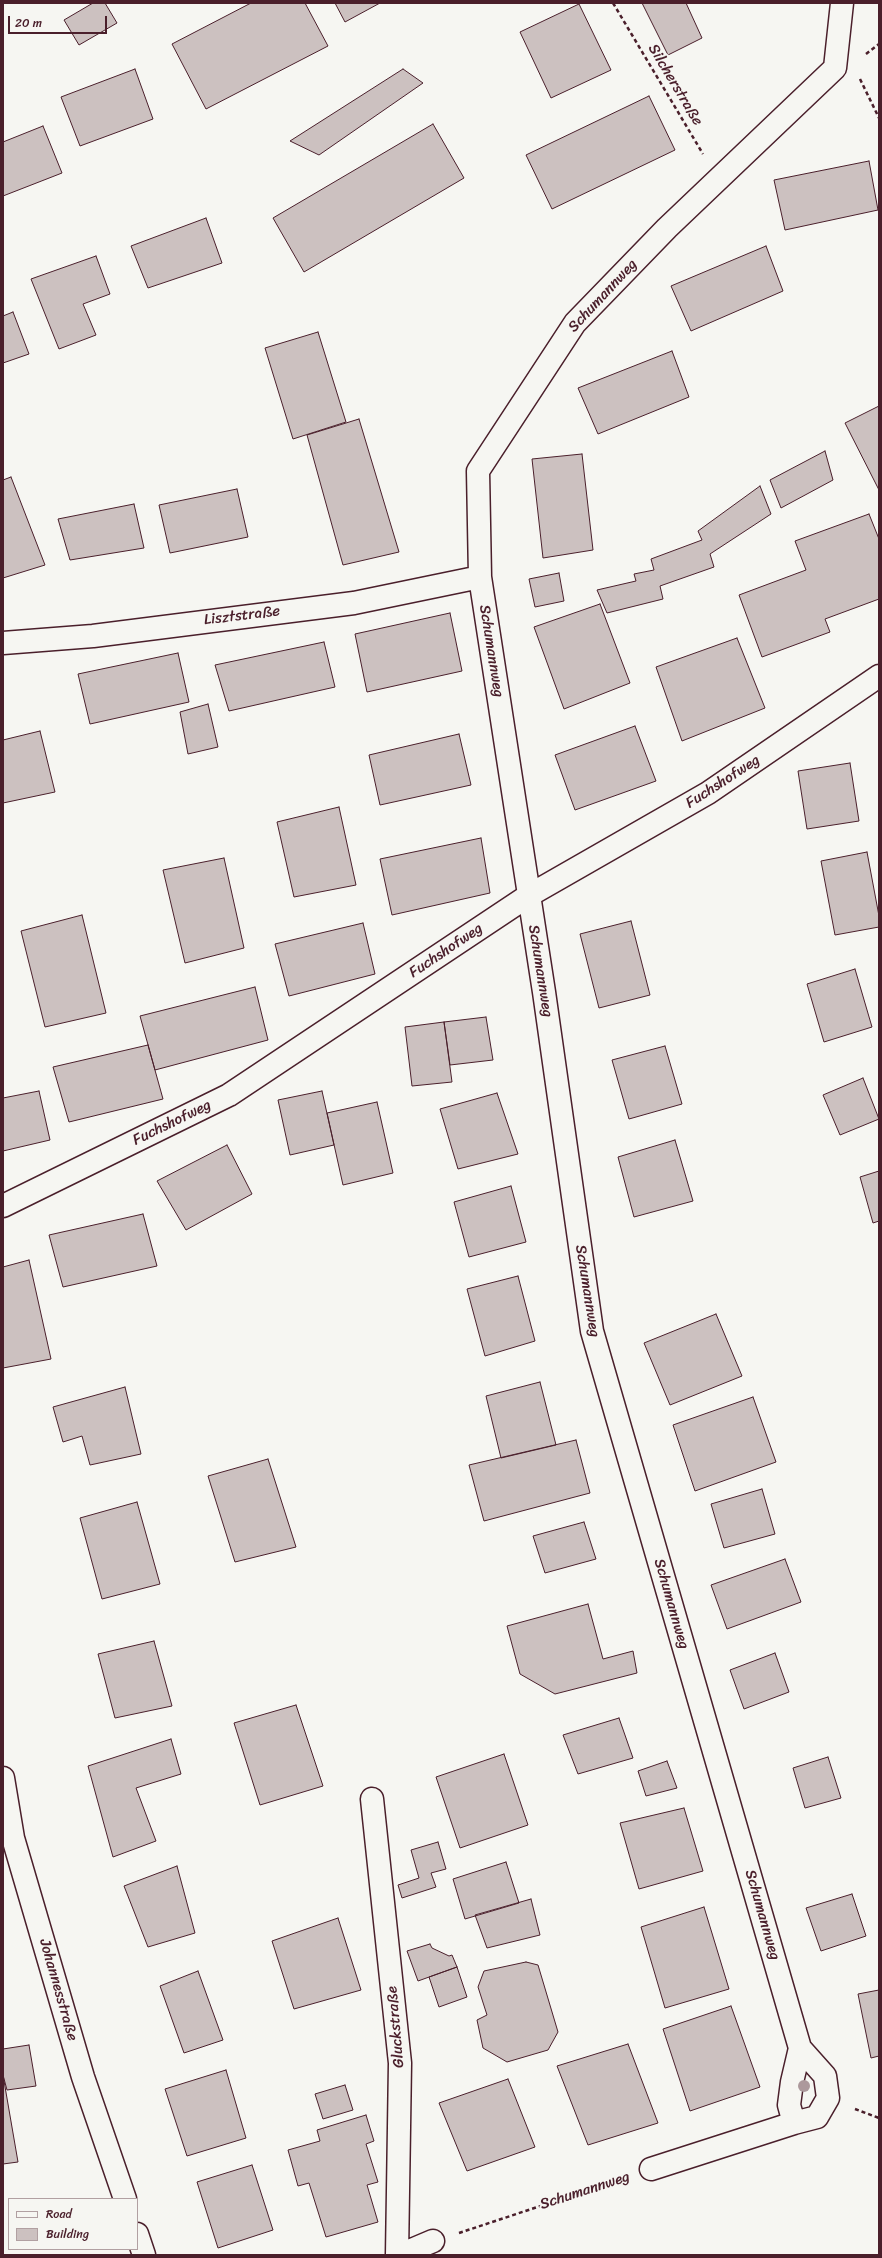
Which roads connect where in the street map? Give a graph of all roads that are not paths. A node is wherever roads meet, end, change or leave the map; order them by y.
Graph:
1 (842, 3) edge
2 (480, 577) junction
3 (3, 643) edge
4 (879, 676) edge
5 (528, 896) junction
6 (3, 1206) edge
7 (3, 1778) edge
8 (372, 1799) dead end
9 (800, 2048) junction
10 (794, 2123) junction
11 (651, 2169) road end
12 (125, 2198) edge
13 (138, 2237) edge
14 (433, 2241) road end
15 (144, 2255) edge
16 (397, 2255) edge
17 (400, 2255) edge

1 - 2 street, Schumannweg
2 - 3 street, Lisztstraße
2 - 5 street, Schumannweg
4 - 5 street, Fuchshofweg
5 - 6 street, Fuchshofweg
5 - 9 street, Schumannweg
7 - 12 street, Johannesstraße
8 - 16 street, Gluckstraße
9 - 10 street, Schumannweg
9 - 10 street, Schumannweg
10 - 11 street, Schumannweg
13 - 15 street
14 - 17 street

